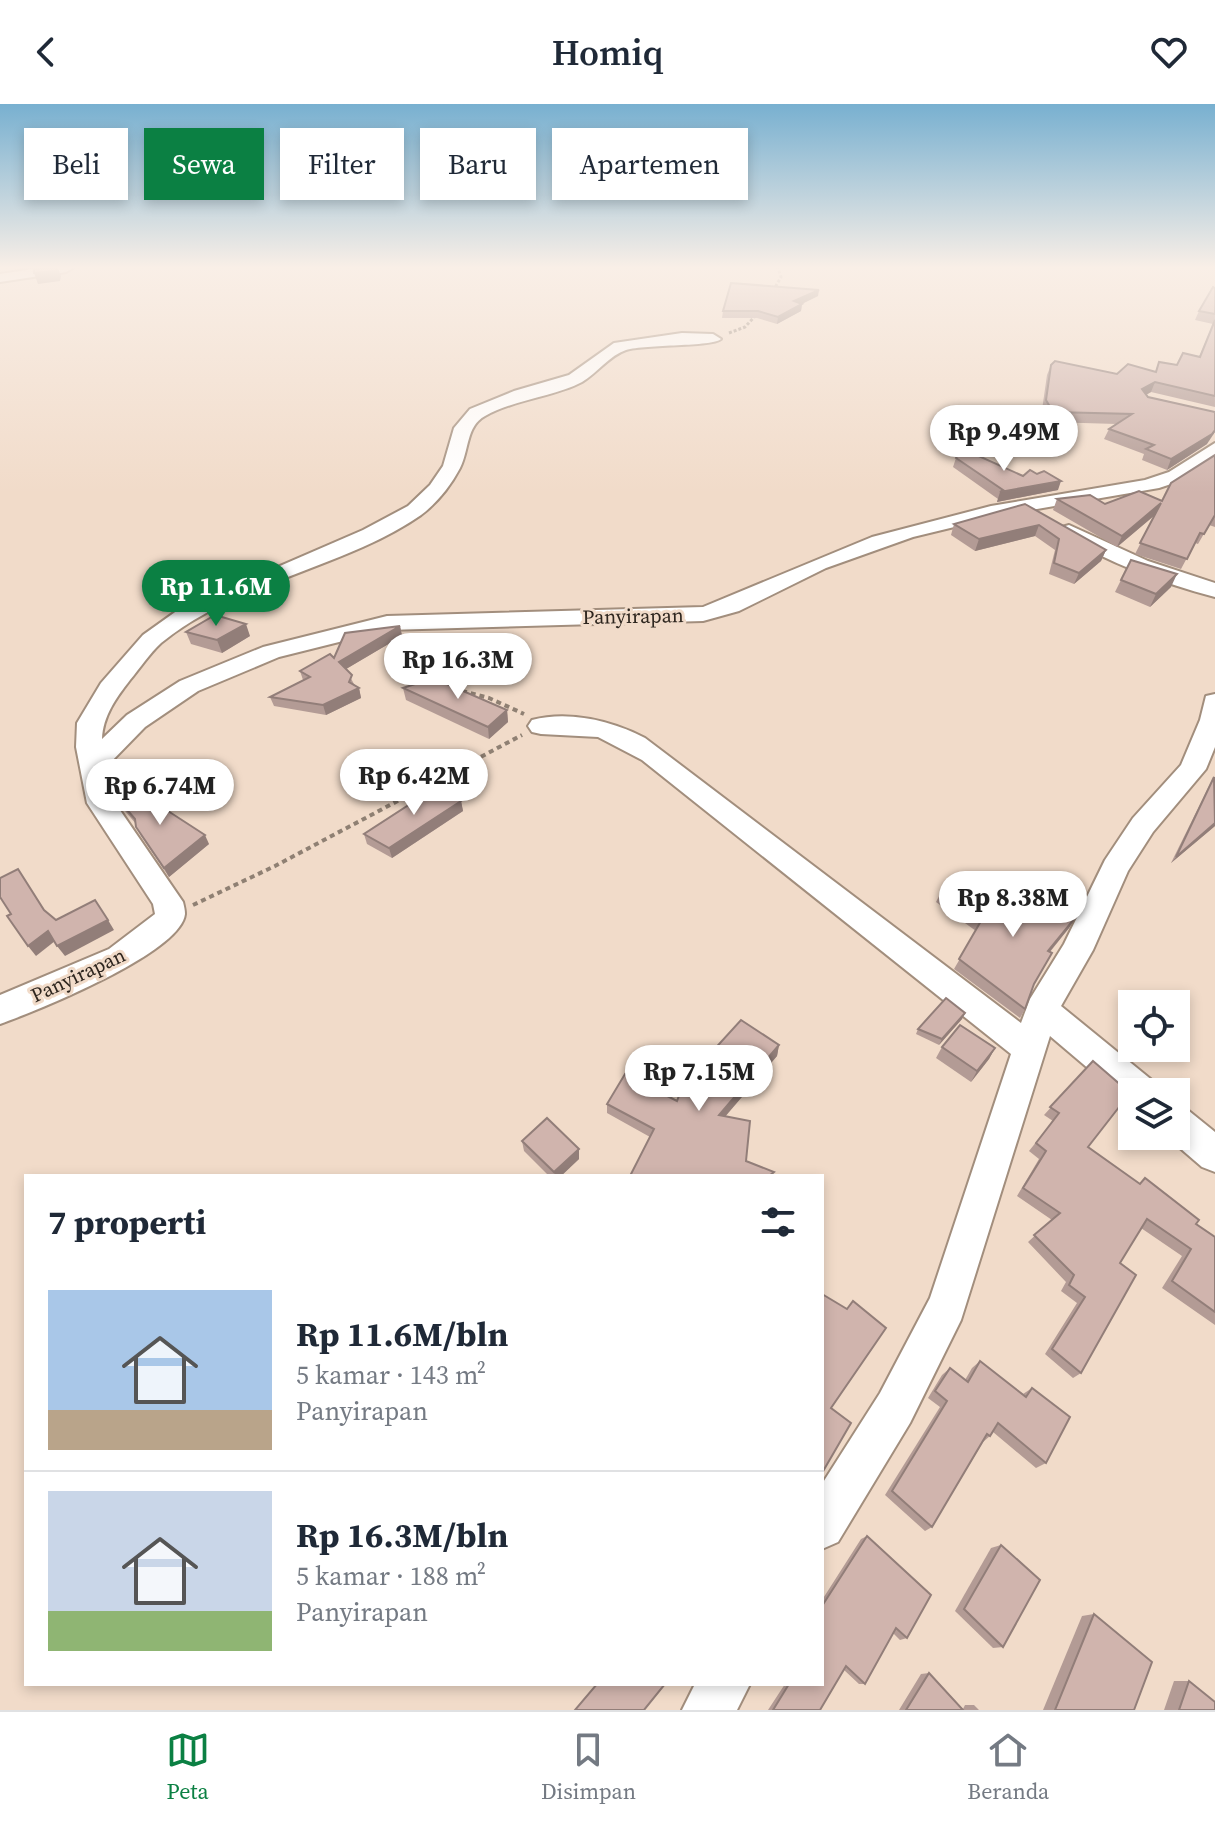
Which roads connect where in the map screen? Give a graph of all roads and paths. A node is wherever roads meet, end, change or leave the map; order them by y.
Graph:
1 (644, 343) edge
2 (1215, 449) edge
3 (1025, 505) junction
4 (1215, 590) edge
5 (387, 623) junction
6 (447, 685) edge
7 (459, 689) edge
8 (1215, 702) edge
9 (541, 726) junction
10 (95, 765) junction
11 (170, 915) junction
12 (1042, 1009) junction
13 (0, 1010) edge
14 (1030, 1049) junction
15 (1124, 1078) edge
16 (1190, 1134) edge
17 (1215, 1155) edge
18 (824, 1523) edge
19 (724, 1686) edge
20 (707, 1710) edge

1 - 10 street
2 - 3 street, Panyirapan
3 - 4 street
3 - 5 street, Panyirapan
5 - 6 path
5 - 10 street, Panyirapan
7 - 9 path
8 - 12 street
9 - 11 path
9 - 14 street
10 - 11 street
11 - 13 street, Panyirapan
12 - 14 street
12 - 15 street
14 - 18 street
16 - 17 street
19 - 20 street

